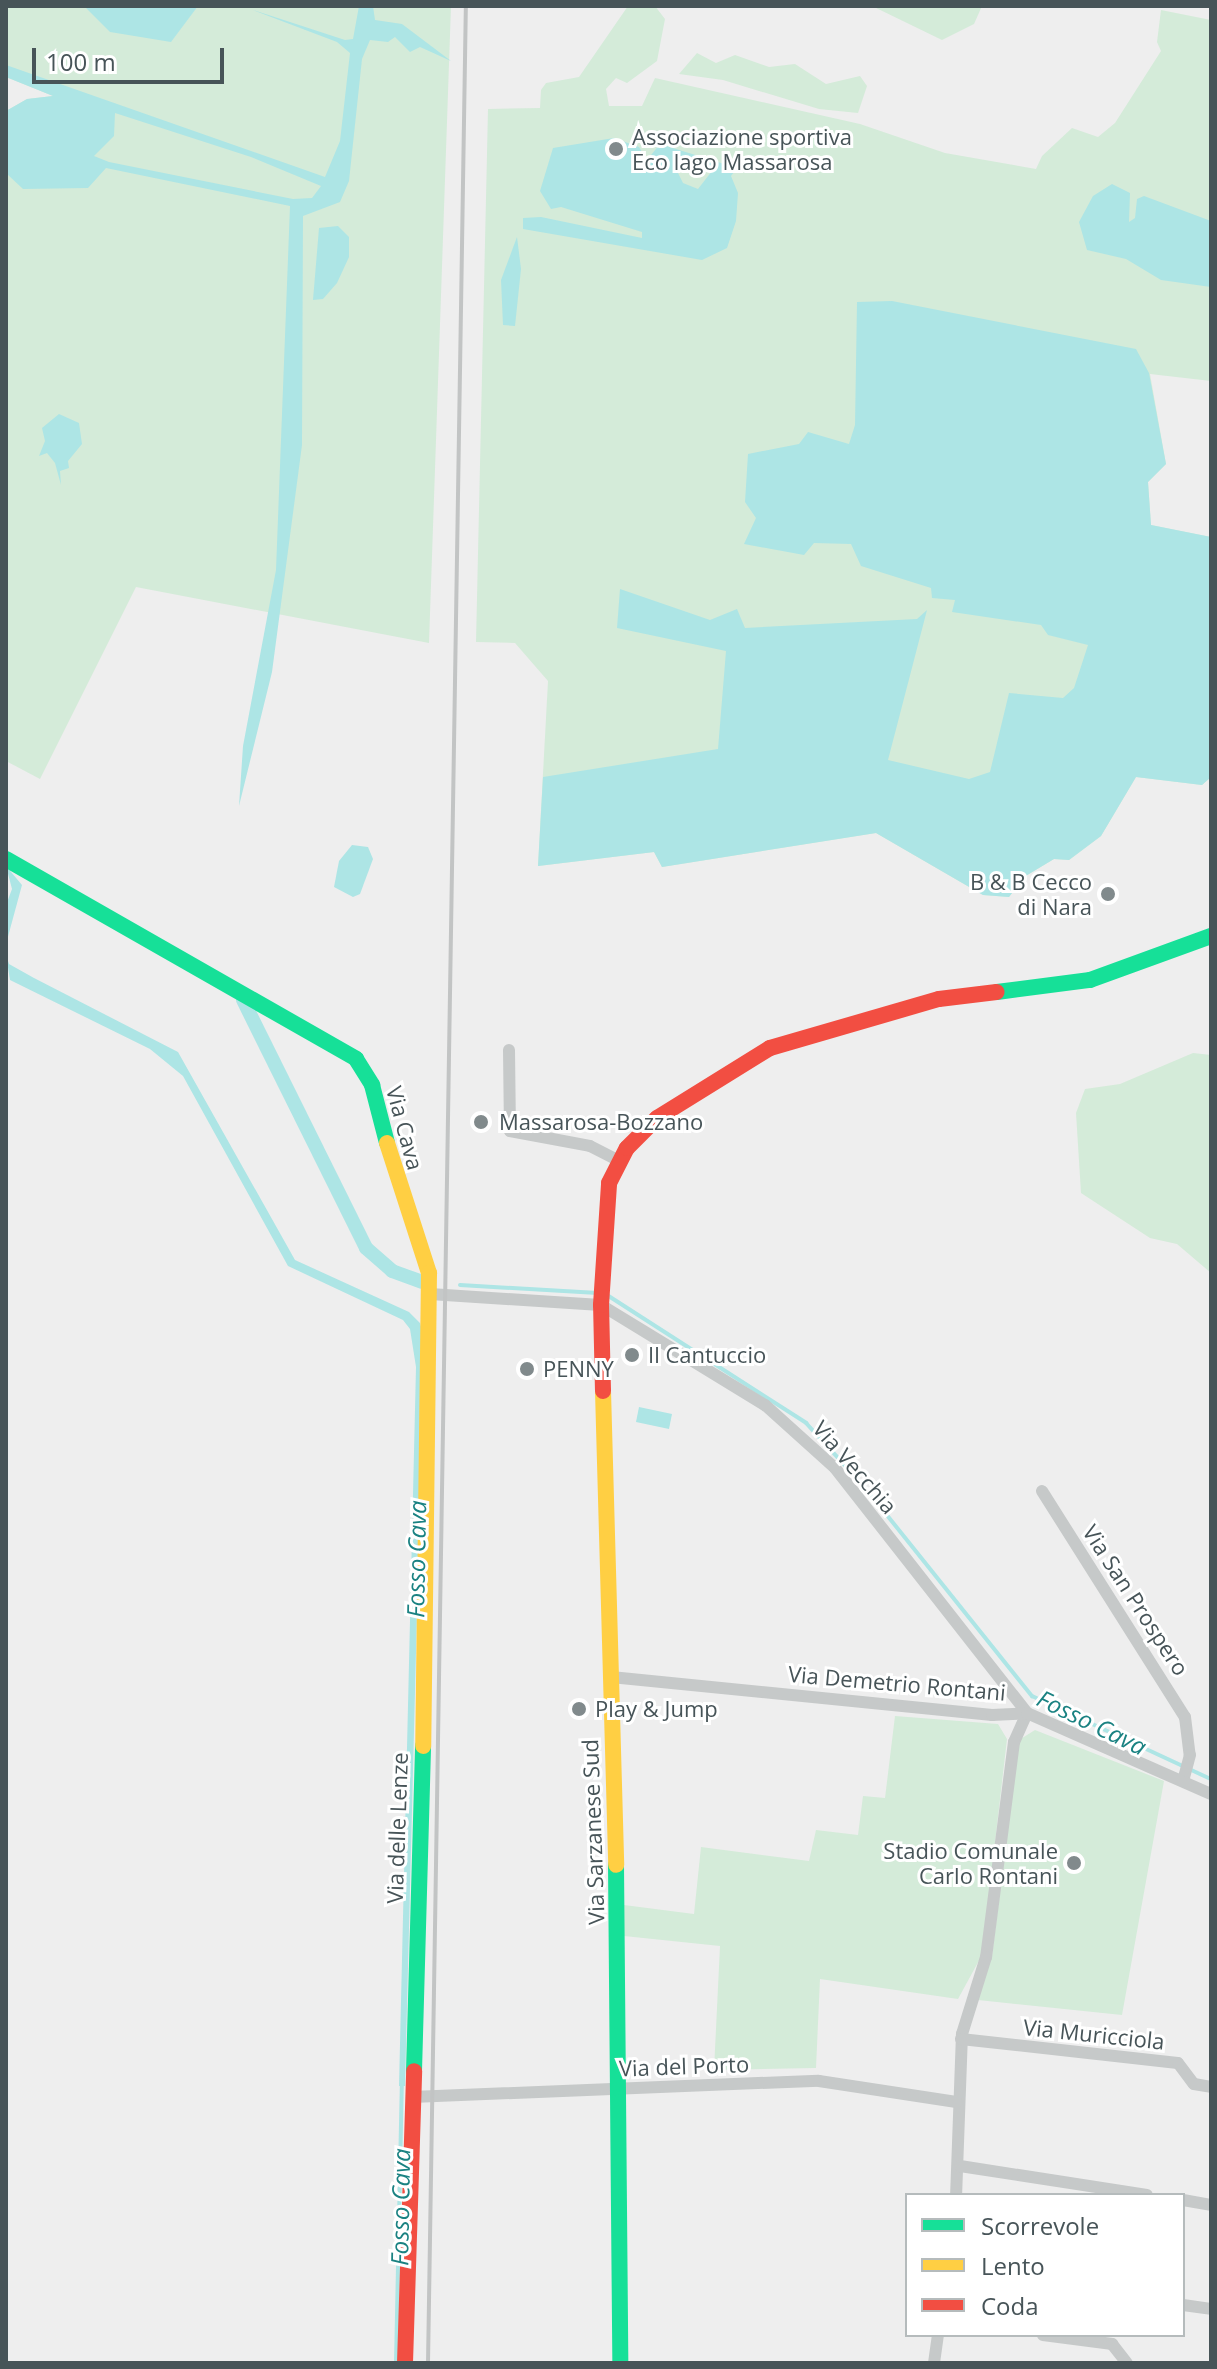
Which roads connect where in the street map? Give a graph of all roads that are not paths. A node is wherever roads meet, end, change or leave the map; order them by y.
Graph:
1 (6, 859) edge
2 (1211, 936) edge
3 (509, 1050) dead end
4 (619, 1161) junction
5 (430, 1294) junction
6 (601, 1298) junction
7 (1042, 1491) dead end
8 (611, 1677) junction
9 (1027, 1713) junction
10 (1186, 1773) junction
11 (1211, 1794) edge
12 (961, 2039) junction
13 (1211, 2087) edge
14 (617, 2089) junction
15 (412, 2097) junction
16 (956, 2102) junction
17 (960, 2166) junction
18 (956, 2193) edge
19 (1134, 2193) edge
20 (1185, 2200) edge
21 (1211, 2205) edge
22 (1185, 2305) edge
23 (1211, 2309) edge
24 (938, 2337) edge
25 (1058, 2337) edge
26 (405, 2363) edge
27 (620, 2363) edge
28 (934, 2363) edge
29 (1127, 2363) edge

1 - 5 main road, Via Cava
2 - 4 main road
3 - 4 street
4 - 6 main road, Via Sarzanese Sud
5 - 6 street
5 - 15 main road, Via delle Lenze
6 - 8 main road, Via Sarzanese Sud
6 - 9 street, Via Vecchia
7 - 10 street, Via San Prospero
8 - 9 street, Via Demetrio Rontani
8 - 14 main road, Via Sarzanese Sud
9 - 10 street, Via Demetrio Rontani
9 - 12 street
10 - 11 street, Via Demetrio Rontani
12 - 13 street, Via Muricciola
12 - 16 street
14 - 15 street, Via del Porto
14 - 16 street, Via del Porto
14 - 27 main road, Via Sarzanese Sud
15 - 26 main road, Via delle Lenze
16 - 17 street
17 - 18 street
17 - 19 street
20 - 21 street
22 - 23 street
24 - 28 street
25 - 29 street

